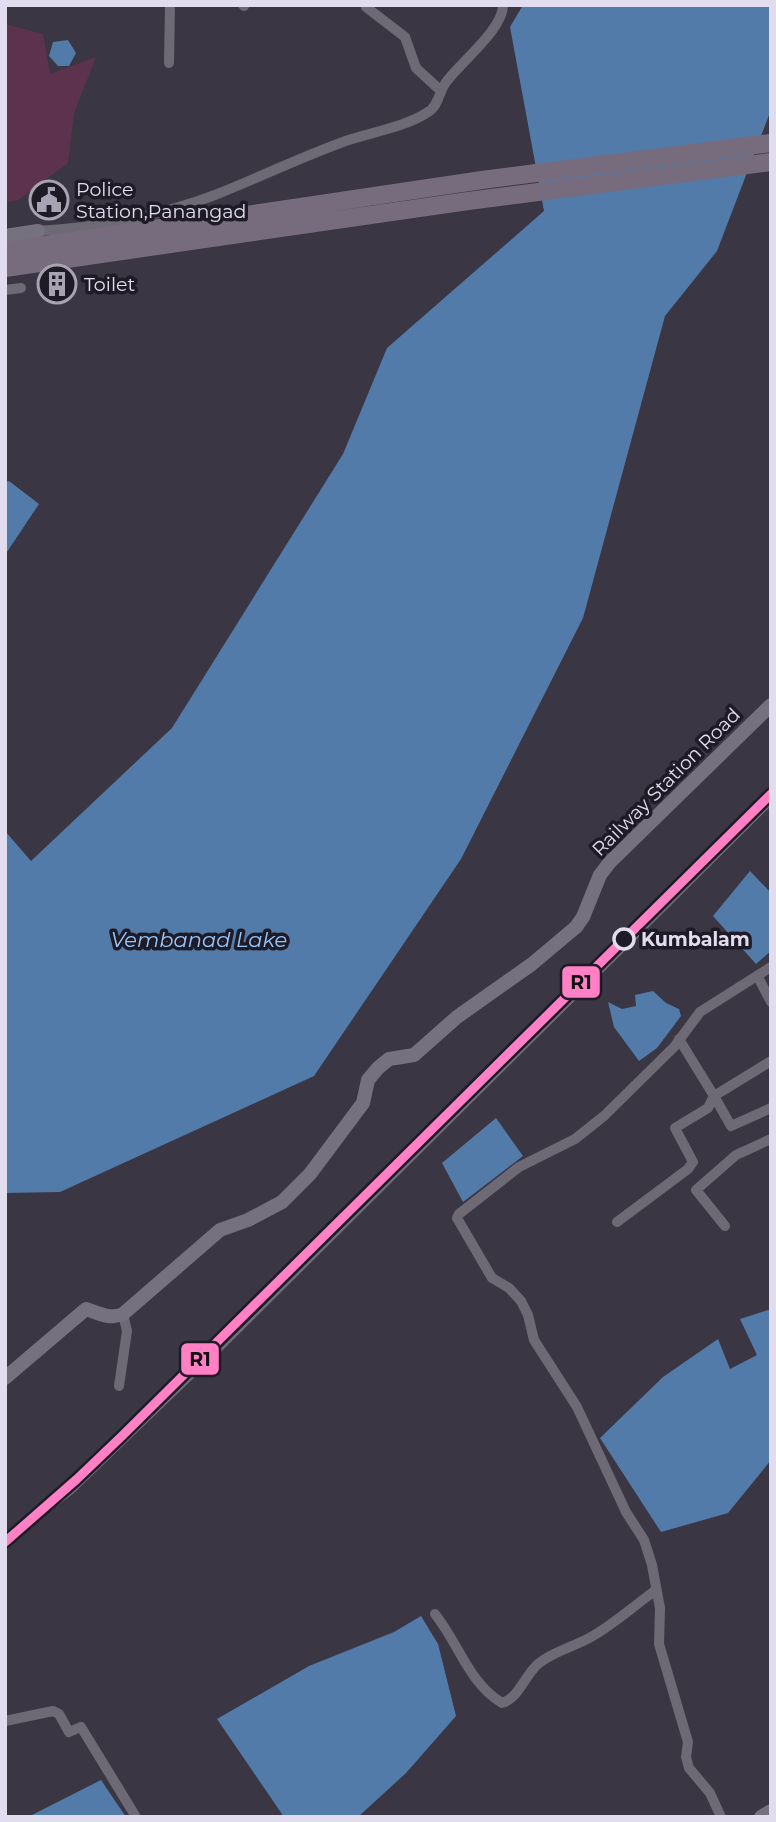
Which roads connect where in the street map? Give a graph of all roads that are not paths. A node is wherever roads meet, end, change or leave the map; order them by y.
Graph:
1 (170, 5) edge
2 (503, 5) edge
3 (366, 7) edge
4 (169, 63) dead end
5 (440, 90) junction
6 (771, 142) edge
7 (771, 162) edge
8 (38, 231) joint
9 (5, 236) edge
10 (5, 251) edge
11 (5, 268) edge
12 (21, 288) dead end
13 (5, 290) edge
14 (771, 705) edge
15 (771, 967) edge
16 (758, 977) junction
17 (771, 1002) edge
18 (679, 1039) junction
19 (771, 1061) edge
20 (714, 1096) junction
21 (771, 1108) edge
22 (771, 1139) edge
23 (617, 1222) dead end
24 (725, 1226) dead end
25 (124, 1314) junction
26 (5, 1378) edge
27 (119, 1386) dead end
28 (656, 1590) junction
29 (435, 1614) dead end
30 (5, 1721) edge
31 (771, 1811) edge
32 (136, 1817) edge
33 (721, 1817) edge
34 (761, 1817) edge

1 - 4 street
2 - 5 street
3 - 5 street
5 - 8 street
6 - 10 highway
7 - 11 highway
8 - 9 street
12 - 13 street
14 - 25 street, Railway Station Road
15 - 16 street
16 - 17 street
16 - 18 street
18 - 20 street
18 - 28 street
19 - 20 street
20 - 21 street
20 - 23 street
22 - 24 street
25 - 26 street
25 - 27 street
28 - 29 street
28 - 33 street
30 - 32 street
31 - 34 street

